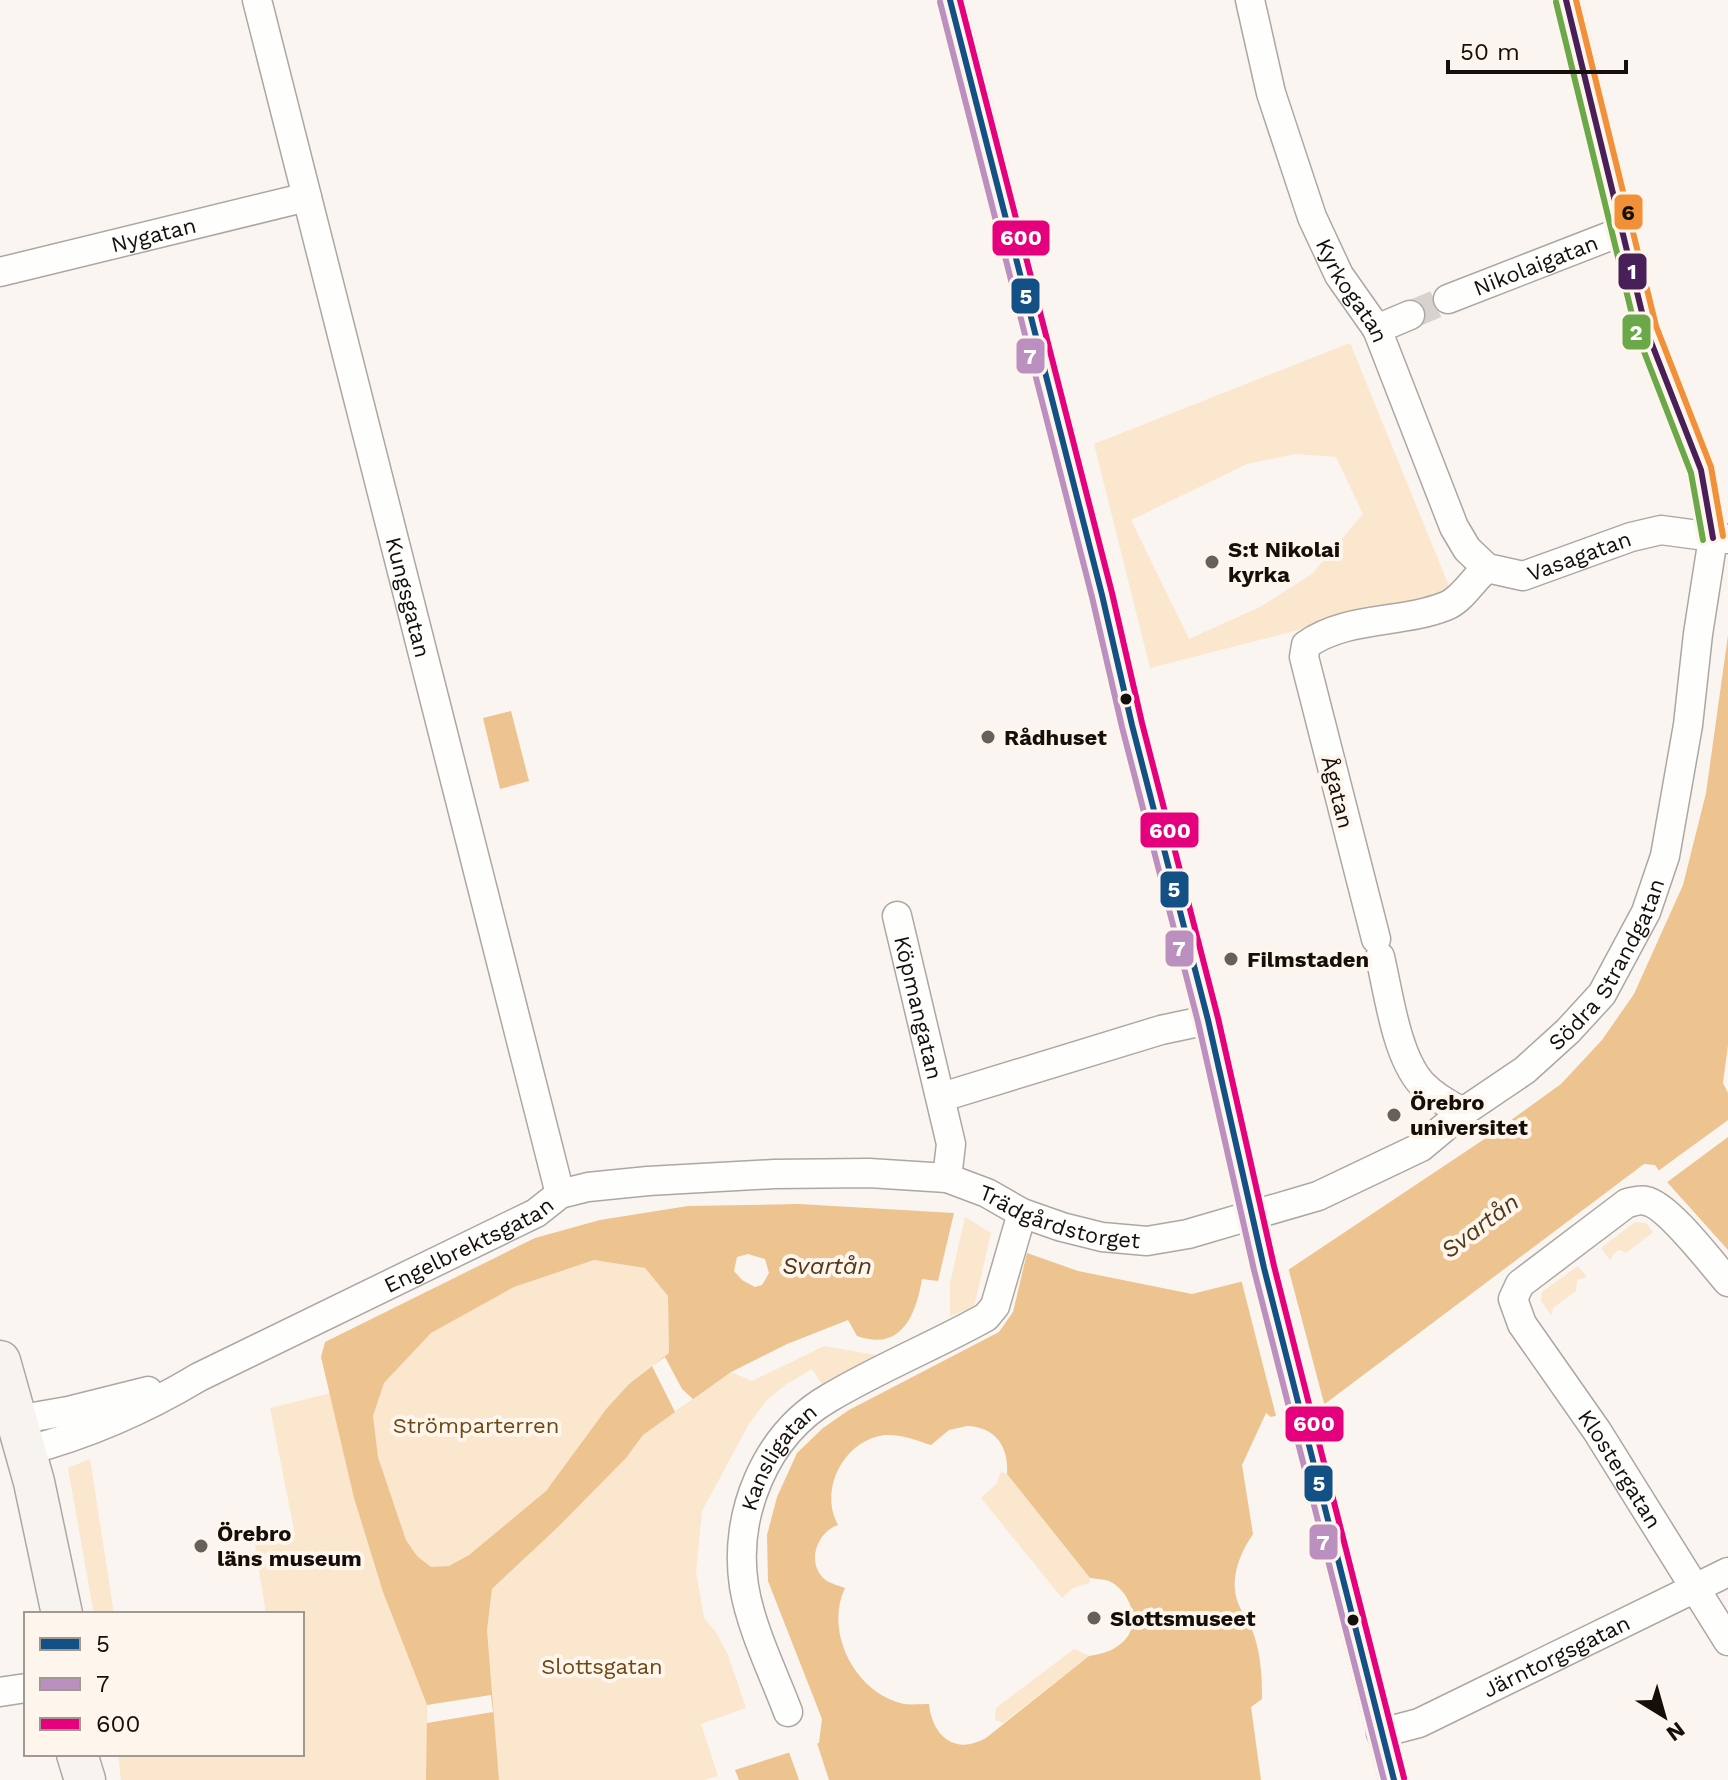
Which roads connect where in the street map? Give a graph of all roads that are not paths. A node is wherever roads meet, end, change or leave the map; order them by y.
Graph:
1 (257, 0) edge
2 (950, 0) edge
3 (1250, 0) edge
4 (1566, 0) edge
5 (307, 197) junction
6 (1623, 231) junction
7 (0, 272) edge
8 (1448, 299) tunnel mouth
9 (1410, 315) tunnel mouth
10 (1377, 329) junction
11 (1720, 538) edge
12 (1487, 568) junction
13 (897, 916) dead end
14 (1208, 1020) junction
15 (942, 1097) junction
16 (1463, 1112) junction
17 (947, 1178) junction
18 (560, 1194) junction
19 (1022, 1213) junction
20 (1253, 1216) junction
21 (1728, 1282) edge
22 (0, 1361) edge
23 (8, 1441) edge
24 (1728, 1572) edge
25 (1694, 1589) junction
26 (41, 1612) edge
27 (62, 1612) edge
28 (1728, 1641) edge
29 (24, 1688) edge
30 (0, 1692) edge
31 (788, 1712) dead end
32 (1381, 1733) junction
33 (78, 1756) edge
34 (95, 1756) edge
35 (85, 1780) edge
36 (99, 1780) edge
37 (1394, 1780) edge

1 - 5 street, Kungsgatan
2 - 14 street
3 - 10 street, Kyrkogatan
4 - 6 street, Södra Strandgatan
5 - 7 street, Nygatan
5 - 18 street, Kungsgatan
6 - 8 street, Nikolaigatan
6 - 11 street, Södra Strandgatan
9 - 10 street
10 - 12 street, Kyrkogatan
11 - 12 street, Vasagatan
11 - 16 street, Södra Strandgatan
12 - 16 street, Ågatan
13 - 15 street, Köpmangatan
14 - 15 street
14 - 20 street
15 - 17 street
16 - 20 street, Södra Strandgatan
17 - 18 street, Engelbrektsgatan
17 - 19 street, Trädgårdstorget
18 - 23 street, Engelbrektsgatan
19 - 20 street, Trädgårdstorget
19 - 31 street, Kansligatan
20 - 32 street
21 - 25 street, Klostergatan
22 - 23 main road
23 - 26 main road
23 - 27 main road
24 - 25 street, Järntorgsgatan
25 - 28 street, Klostergatan
25 - 32 street, Järntorgsgatan
29 - 30 street
32 - 37 street
33 - 35 main road
34 - 36 main road

